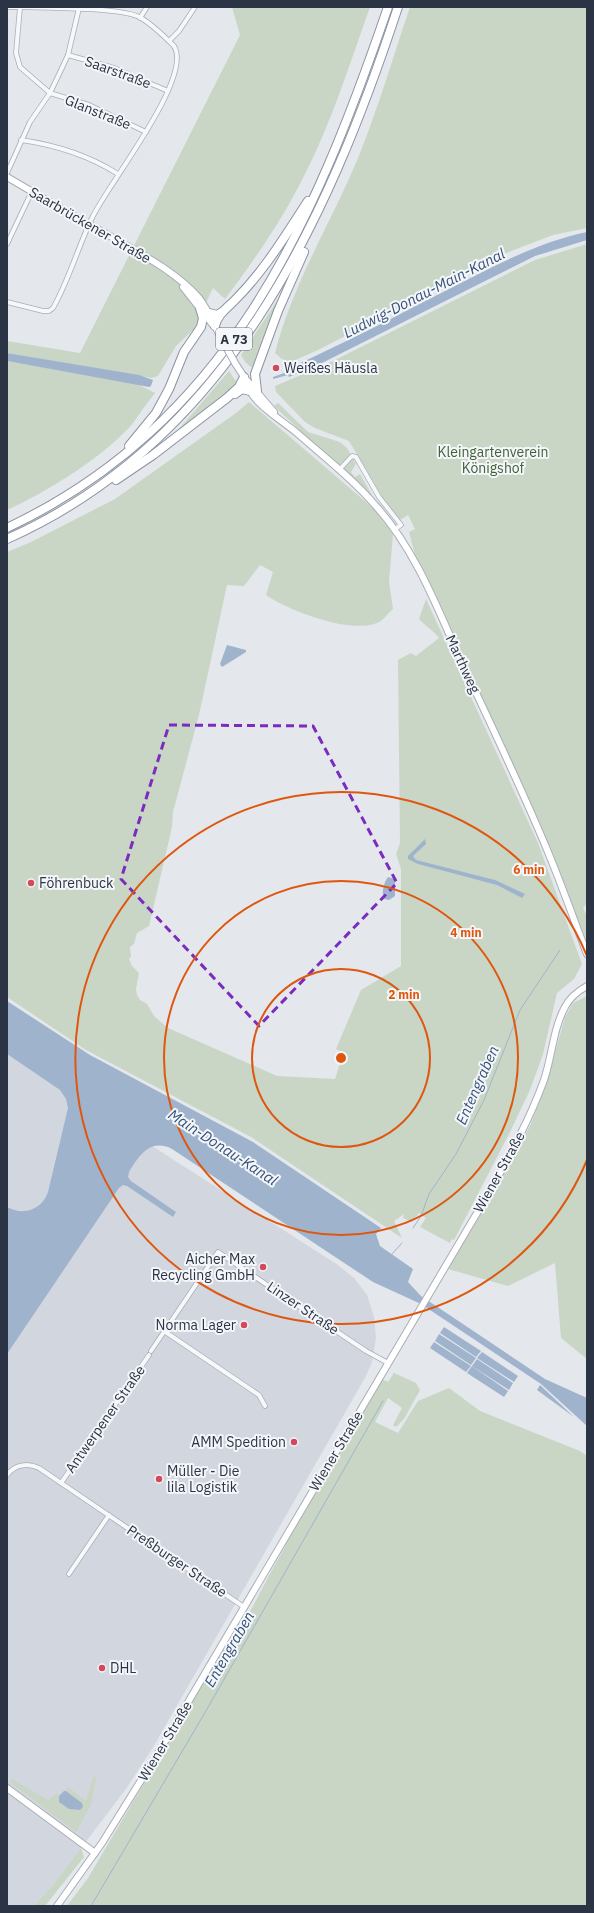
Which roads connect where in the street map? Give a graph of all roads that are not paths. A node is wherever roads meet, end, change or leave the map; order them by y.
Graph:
1 (7, 7) edge
2 (20, 7) edge
3 (148, 7) edge
4 (195, 7) edge
5 (388, 7) edge
6 (398, 7) edge
7 (79, 8) edge
8 (140, 18) junction
9 (169, 41) junction
10 (68, 55) junction
11 (168, 91) junction
12 (50, 93) junction
13 (146, 132) junction
14 (22, 140) junction
15 (7, 173) edge
16 (118, 174) junction
17 (7, 177) edge
18 (323, 179) junction
19 (32, 191) junction
20 (314, 220) junction
21 (89, 224) junction
22 (7, 244) edge
23 (172, 275) junction
24 (7, 302) edge
25 (200, 308) junction
26 (226, 309) junction
27 (209, 313) junction
28 (216, 329) junction
29 (196, 336) junction
30 (258, 368) junction
31 (242, 374) junction
32 (255, 393) junction
33 (227, 398) junction
34 (107, 470) junction
35 (340, 470) junction
36 (100, 485) junction
37 (7, 528) edge
38 (395, 529) junction
39 (7, 539) edge
40 (587, 954) edge
41 (587, 986) edge
42 (218, 1252) joint
43 (164, 1331) junction
44 (388, 1363) junction
45 (265, 1406) dead end
46 (7, 1475) edge
47 (61, 1483) junction
48 (109, 1515) junction
49 (69, 1574) dead end
50 (244, 1607) junction
51 (7, 1788) edge
52 (95, 1853) junction
53 (57, 1906) edge

1 - 2 street
2 - 7 street
2 - 12 street
3 - 8 street
4 - 9 street
5 - 18 highway, A 73
6 - 20 highway, A 73
7 - 8 street
7 - 10 street
8 - 9 street
9 - 11 street
10 - 11 street, Saarstraße
10 - 12 street
11 - 13 street
12 - 13 street, Glanstraße
12 - 14 street
13 - 16 street
14 - 15 street
14 - 16 street
16 - 21 street
17 - 19 main road, Saarbrückener Straße
18 - 26 highway
18 - 34 highway, A 73
19 - 21 main road, Saarbrückener Straße
19 - 22 street
20 - 30 highway, A 73
20 - 36 highway, A 73
21 - 23 main road, Saarbrückener Straße
21 - 24 street
23 - 25 main road, Saarbrückener Straße
23 - 27 main road, Saarbrückener Straße
25 - 28 main road, Saarbrückener Straße
25 - 29 highway, A 73
26 - 27 highway
26 - 28 highway
27 - 28 main road, Saarbrückener Straße
28 - 29 highway, A 73
28 - 31 main road, Marthweg, bridge
29 - 34 highway, A 73
30 - 31 highway, A 73
30 - 32 highway, A 73
31 - 32 main road, Marthweg
31 - 33 highway
32 - 33 highway
32 - 35 main road, Marthweg
33 - 36 highway
34 - 37 highway, A 73
35 - 38 main road, Marthweg
35 - 38 street
36 - 39 highway, A 73
38 - 40 main road, Marthweg
41 - 44 main road, Wiener Straße
42 - 43 street, Antwerpener Straße
42 - 44 street, Linzer Straße
43 - 45 street
43 - 47 street, Antwerpener Straße
44 - 50 main road, Wiener Straße
46 - 47 street, Preßburger Straße
47 - 48 street, Preßburger Straße
48 - 49 street
48 - 50 street, Preßburger Straße
50 - 52 main road, Wiener Straße
51 - 52 main road
52 - 53 main road, Wiener Straße

